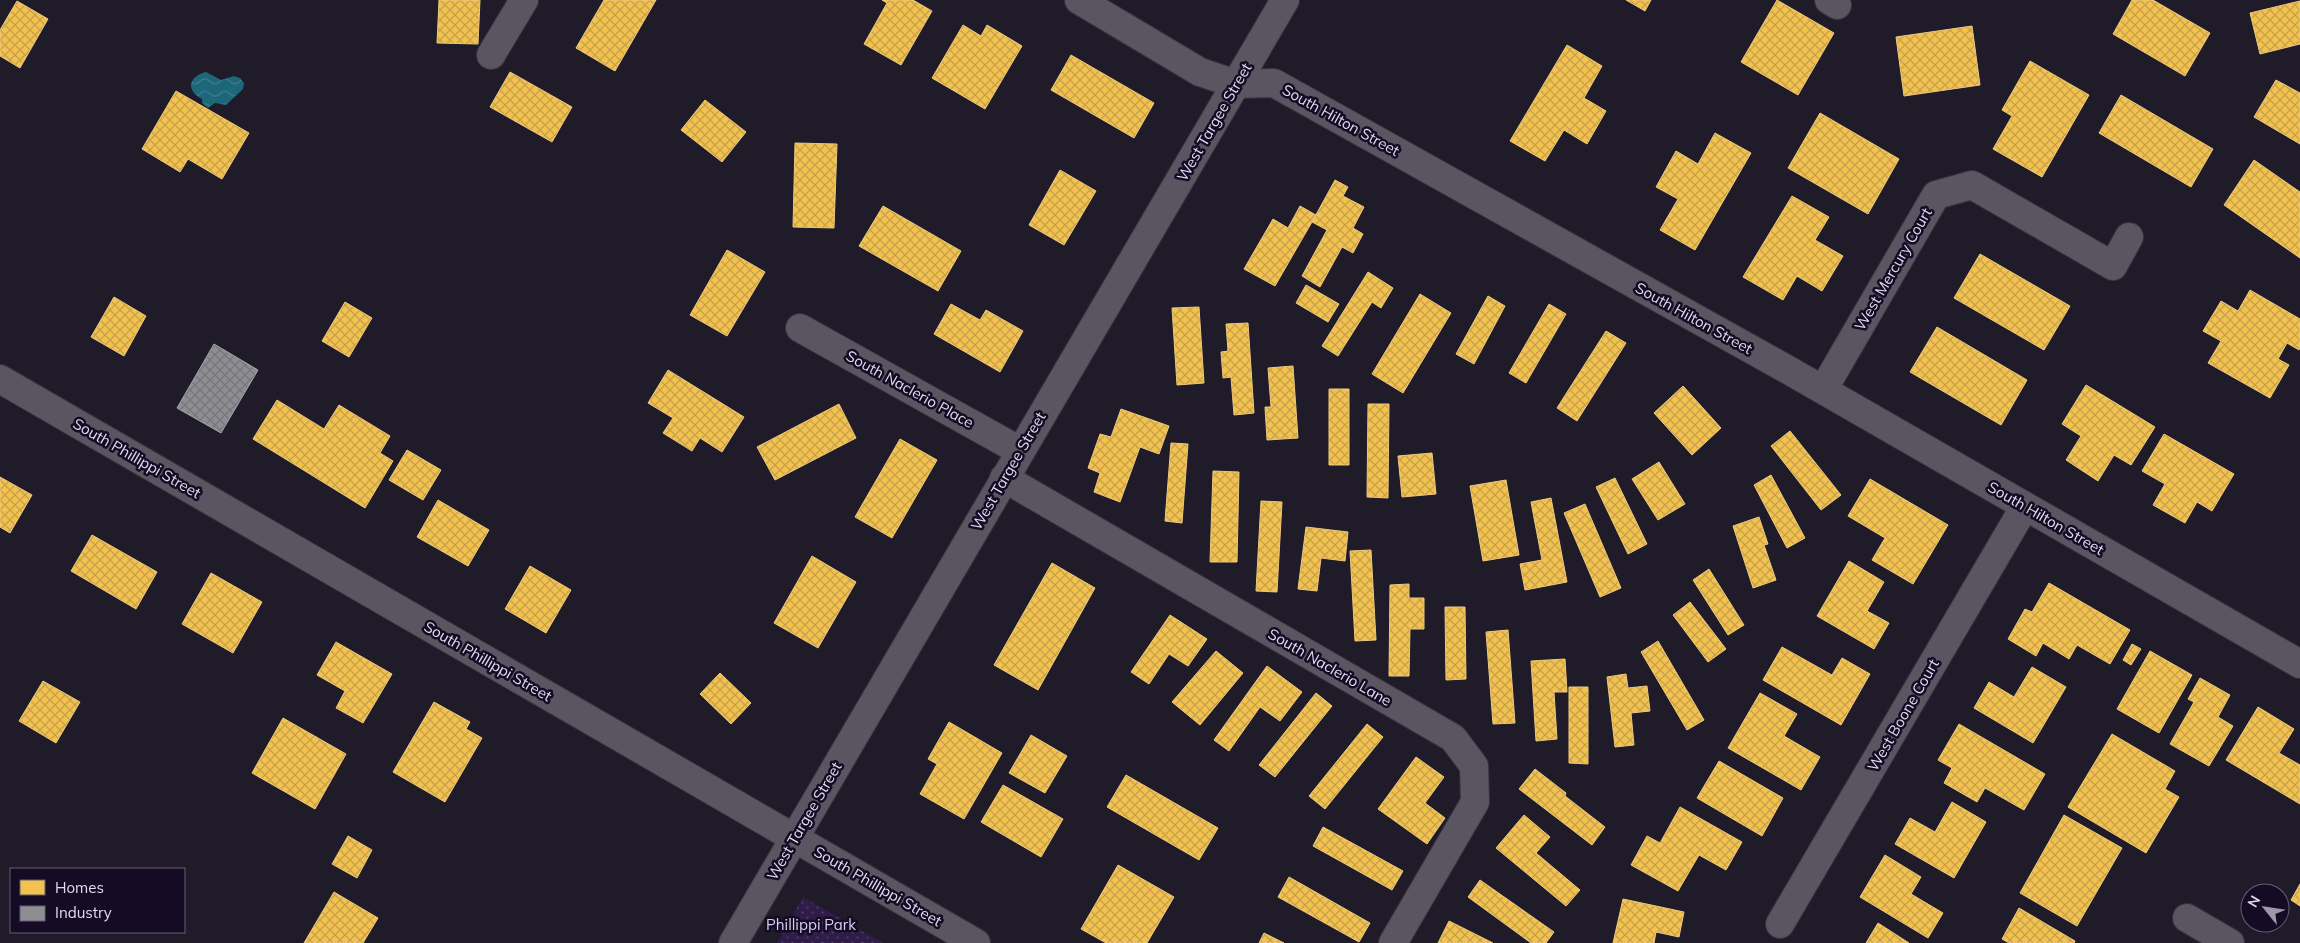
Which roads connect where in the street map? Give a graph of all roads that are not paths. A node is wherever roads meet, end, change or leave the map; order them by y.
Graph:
1 (524, 0) edge
2 (1079, 0) edge
3 (1285, 0) edge
4 (491, 56) dead end
5 (1236, 84) junction
6 (2130, 237) dead end
7 (800, 328) dead end
8 (0, 379) edge
9 (1823, 390) junction
10 (1020, 451) junction
11 (1004, 478) junction
12 (2025, 506) junction
13 (2300, 664) edge
14 (794, 838) junction
15 (2187, 918) dead end
16 (1780, 924) dead end
17 (733, 943) edge
18 (976, 943) edge
19 (1393, 943) edge
20 (2230, 943) edge

1 - 4 street
2 - 5 street, South Hilton Street
3 - 5 street, West Targee Street
5 - 9 street, South Hilton Street
5 - 10 street, West Targee Street
6 - 9 street, West Mercury Court
7 - 10 street, South Naclerio Place
8 - 14 street, South Phillippi Street
9 - 12 street, South Hilton Street
10 - 11 street, West Targee Street
11 - 14 street, West Targee Street
11 - 19 street, South Naclerio Lane
12 - 13 street, South Hilton Street
12 - 16 street, West Boone Court
14 - 17 street, West Targee Street
14 - 18 street, South Phillippi Street
15 - 20 street

